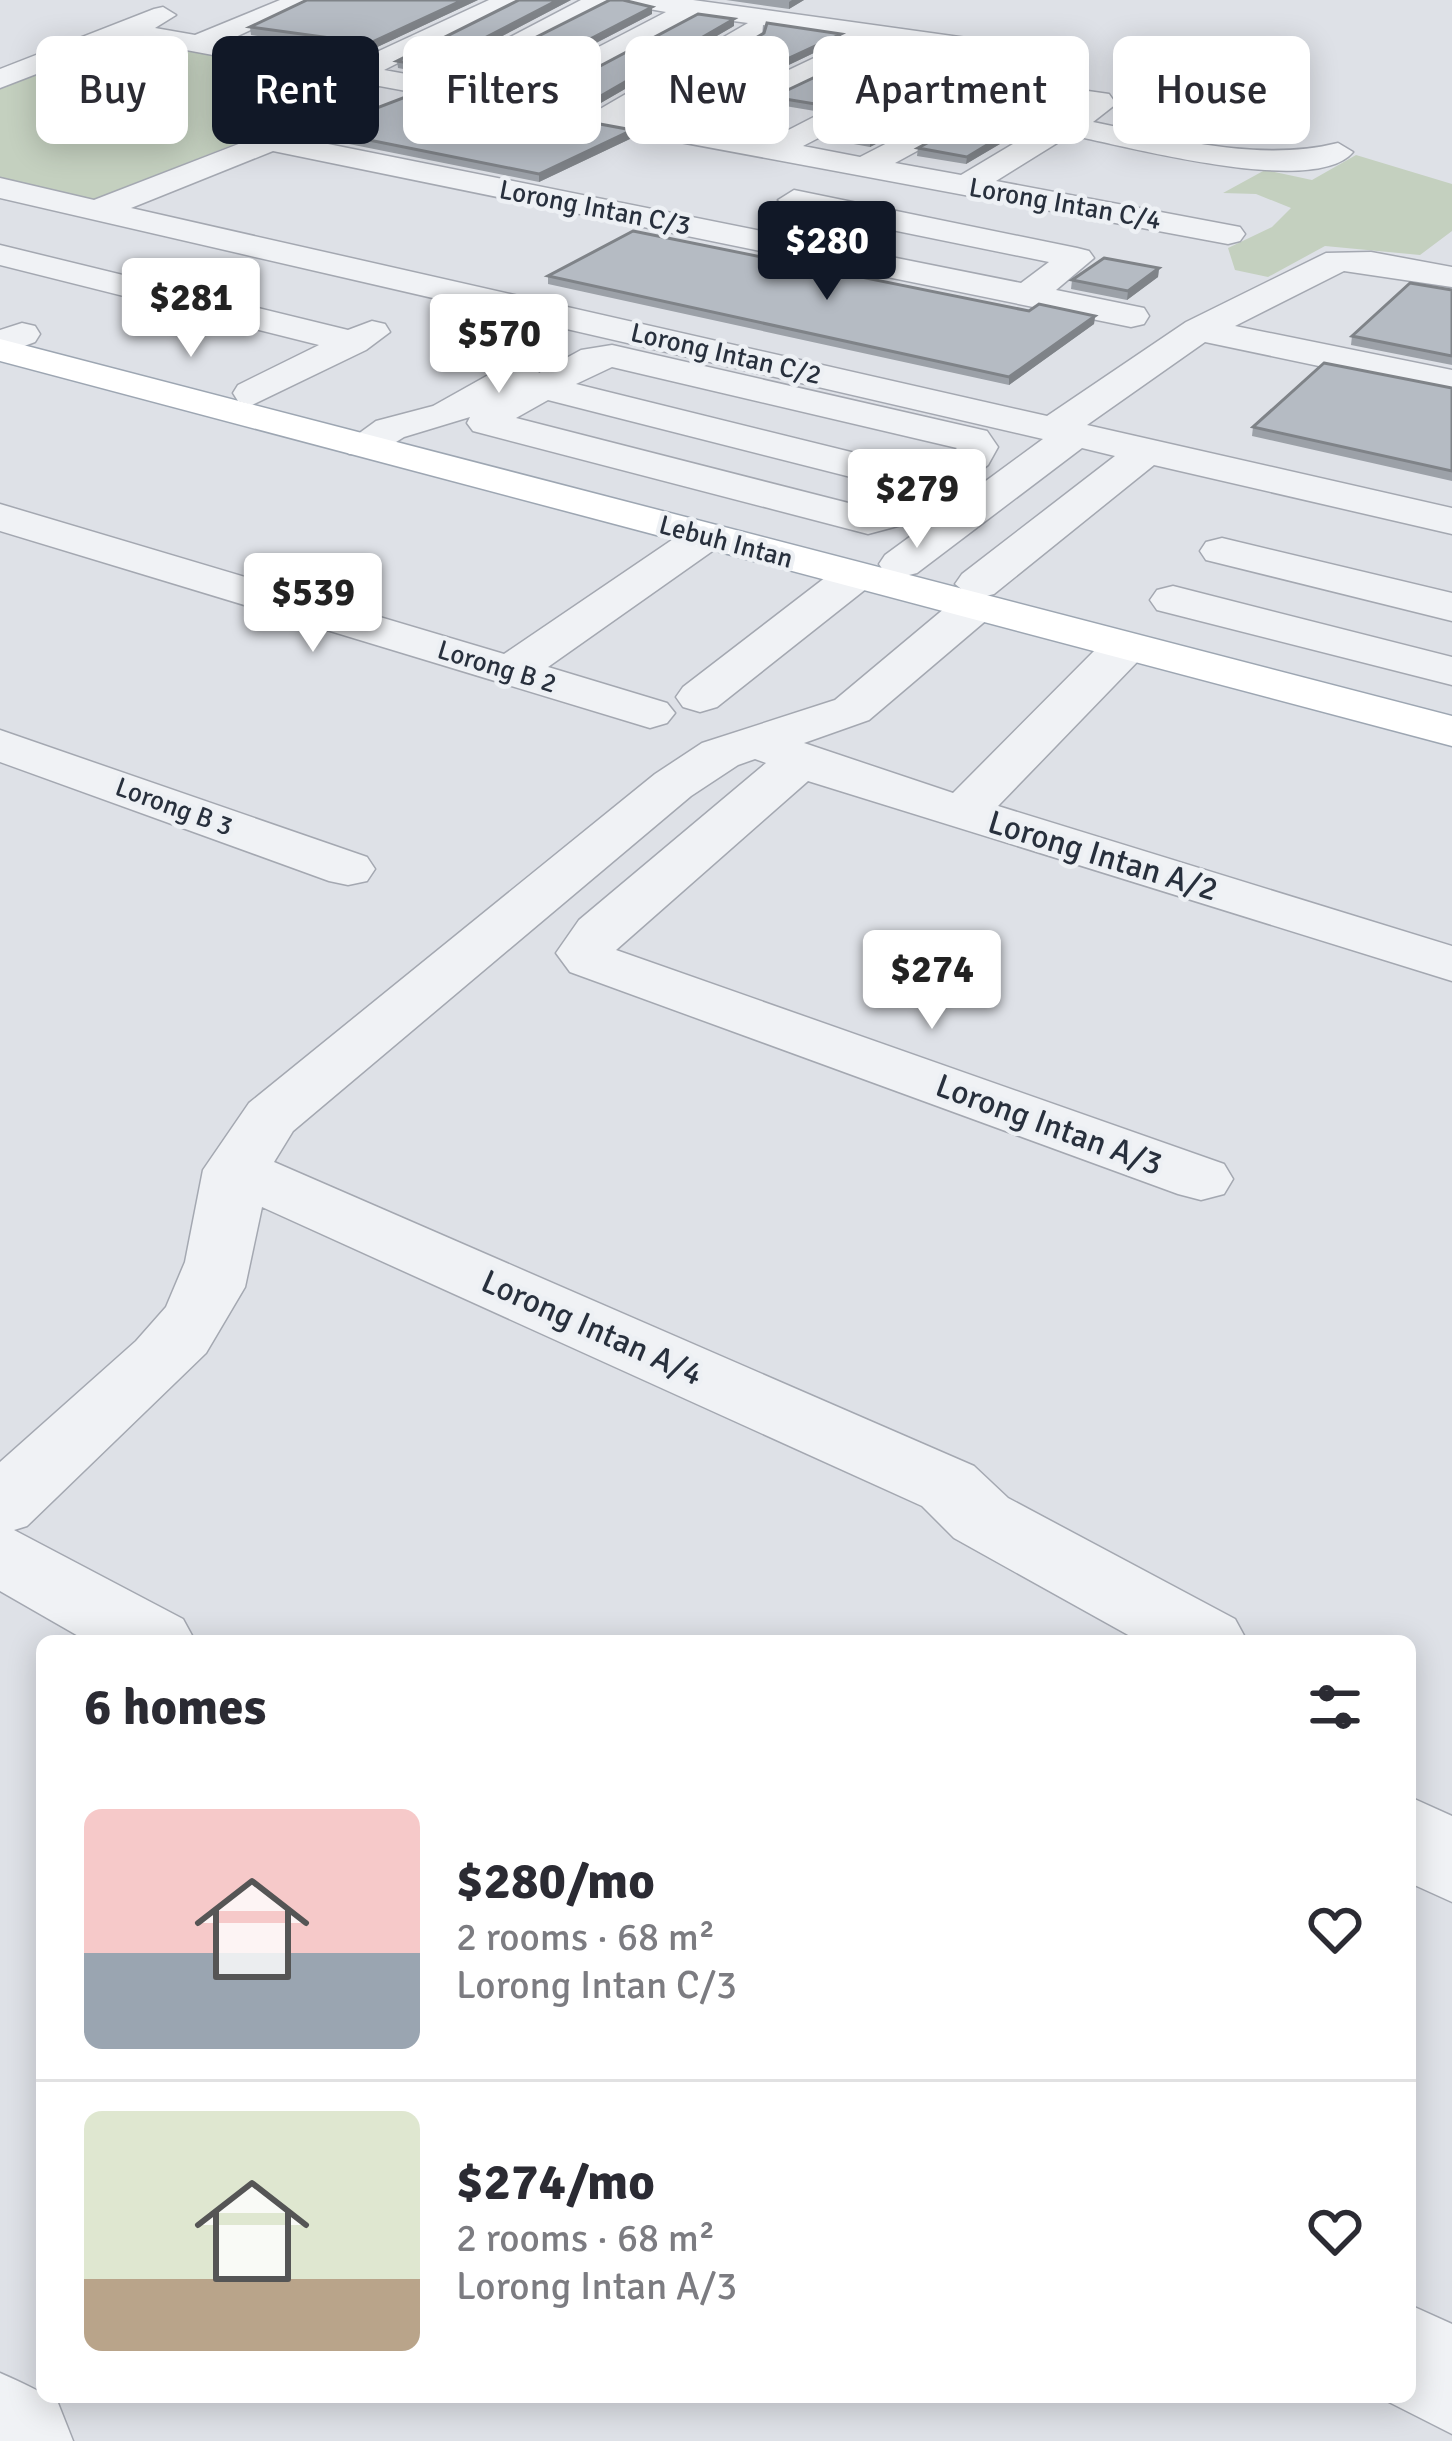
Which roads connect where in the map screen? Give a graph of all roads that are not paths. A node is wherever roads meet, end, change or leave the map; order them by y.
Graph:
1 (302, 0) edge
2 (509, 0) edge
3 (601, 0) edge
4 (636, 0) edge
5 (826, 0) edge
6 (183, 1) edge
7 (734, 2) edge
8 (695, 4) edge
9 (753, 29) dead end
10 (124, 30) junction
11 (889, 33) junction
12 (529, 36) edge
13 (196, 44) junction
14 (212, 47) edge
15 (601, 55) edge
16 (379, 61) edge
17 (5, 74) edge
18 (789, 84) edge
19 (601, 118) edge
20 (604, 119) junction
21 (625, 123) edge
22 (1089, 130) edge
23 (265, 144) edge
24 (280, 144) edge
25 (674, 144) edge
26 (739, 144) edge
27 (907, 144) edge
28 (1037, 144) edge
29 (772, 150) junction
30 (1338, 152) dead end
31 (646, 160) dead end
32 (864, 167) junction
33 (610, 176) dead end
34 (916, 177) junction
35 (966, 186) junction
36 (0, 188) edge
37 (763, 194) dead end
38 (557, 200) junction
39 (98, 210) junction
40 (852, 212) junction
41 (155, 224) junction
42 (1228, 234) dead end
43 (789, 247) junction
44 (0, 255) edge
45 (51, 267) junction
46 (1447, 270) edge
47 (453, 291) junction
48 (1026, 296) junction
49 (1132, 316) dead end
50 (584, 321) junction
51 (1199, 330) junction
52 (6, 339) edge
53 (353, 342) junction
54 (1452, 382) edge
55 (526, 383) junction
56 (252, 393) junction
57 (387, 426) junction
58 (1066, 432) junction
59 (1146, 451) junction
60 (934, 485) junction
61 (1282, 494) junction
62 (989, 499) junction
63 (0, 518) edge
64 (1452, 521) edge
65 (706, 536) junction
66 (1452, 546) edge
67 (1222, 551) junction
68 (901, 564) junction
69 (855, 576) junction
70 (975, 596) junction
71 (1452, 607) edge
72 (1147, 625) junction
73 (510, 671) junction
74 (1452, 671) edge
75 (700, 698) dead end
76 (1452, 705) edge
77 (650, 713) dead end
78 (1452, 731) edge
79 (0, 745) edge
80 (778, 751) junction
81 (962, 812) junction
82 (348, 869) dead end
83 (1452, 964) edge
84 (235, 1169) junction
85 (1201, 1180) dead end
86 (0, 1506) edge
87 (0, 1555) edge
88 (144, 1635) edge
89 (1196, 1635) edge
90 (1416, 1838) edge
91 (1452, 1864) edge
92 (1416, 2360) edge
93 (1452, 2382) edge
94 (0, 2426) edge
95 (20, 2441) edge

1 - 13 street
2 - 16 street
3 - 12 street
4 - 8 street
5 - 7 street
6 - 10 street
7 - 8 street
8 - 11 street
8 - 15 street
9 - 20 street
10 - 13 street, Lorong Intan C/4
10 - 17 street
11 - 18 street
11 - 29 street
13 - 14 street, Lorong Intan C/4
19 - 20 street, Lorong Intan C/4
20 - 21 street, Lorong Intan C/4
22 - 30 street
23 - 39 street
24 - 38 street, Lorong Intan C/3
25 - 31 street
26 - 29 street, Lorong Intan C/4
27 - 32 street
28 - 35 street
29 - 32 street, Lorong Intan C/4
32 - 34 street, Lorong Intan C/4
33 - 38 street
34 - 35 street, Lorong Intan C/4
34 - 40 street
35 - 42 street, Lorong Intan C/4
36 - 39 street, Lorong Intan C/2
37 - 40 street
38 - 43 street, Lorong Intan C/3
39 - 41 street, Lorong Intan C/2
40 - 43 street
40 - 48 street
41 - 45 street
41 - 47 street, Lorong Intan C/2
43 - 48 street, Lorong Intan C/3
44 - 45 street
45 - 53 street
46 - 51 street
47 - 50 street, Lorong Intan C/2
47 - 53 street
48 - 49 street, Lorong Intan C/3
50 - 55 street
50 - 57 street
50 - 58 street, Lorong Intan C/2
51 - 54 street
51 - 58 street
52 - 56 main road, Lebuh Intan
52 - 57 main road, Lebuh Intan
53 - 56 street
55 - 57 street
55 - 60 street
55 - 60 street
55 - 60 street
56 - 57 main road, Lebuh Intan
57 - 65 main road, Lebuh Intan
57 - 68 main road, Lebuh Intan
58 - 59 street, Lorong Intan C/2
58 - 62 street
59 - 61 street, Lorong Intan C/2
59 - 70 street
60 - 62 street
61 - 64 street, Lorong Intan C/2
61 - 66 street
61 - 67 street
62 - 68 street
63 - 73 street, Lorong B 2
65 - 69 main road, Lebuh Intan
65 - 73 street
67 - 71 street
67 - 72 street
68 - 70 main road, Lebuh Intan
69 - 70 main road, Lebuh Intan
69 - 75 street
70 - 72 main road, Lebuh Intan
70 - 80 street
72 - 74 street
72 - 76 main road, Lebuh Intan
72 - 78 main road, Lebuh Intan
72 - 81 street
73 - 77 street, Lorong B 2
79 - 82 street, Lorong B 3
80 - 81 street, Lorong Intan A/2
80 - 84 street
80 - 85 street, Lorong Intan A/3
81 - 83 street, Lorong Intan A/2
84 - 86 street
84 - 89 street, Lorong Intan A/4
87 - 88 street
90 - 91 street
92 - 93 street
94 - 95 street

